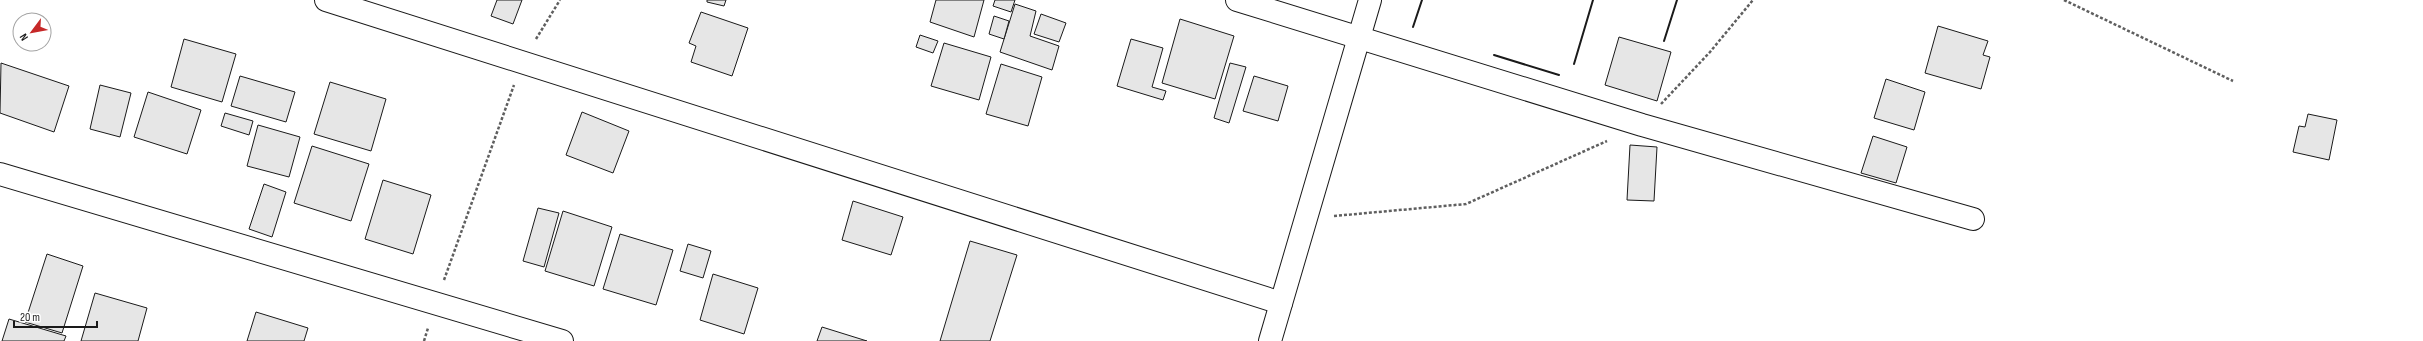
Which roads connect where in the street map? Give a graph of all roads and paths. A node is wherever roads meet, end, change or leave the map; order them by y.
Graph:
1 (326, 0) edge
2 (560, 0) edge
3 (1237, 0) edge
4 (1370, 0) edge
5 (1753, 0) edge
6 (2064, 0) edge
7 (1358, 38) junction
8 (521, 63) junction
9 (2233, 81) dead end
10 (1642, 125) junction
11 (0, 174) edge
12 (1305, 218) junction
13 (1973, 219) dead end
14 (436, 302) junction
15 (1281, 303) junction
16 (424, 341) edge
17 (562, 341) edge
18 (1270, 341) edge

1 - 8 street
2 - 8 path
3 - 7 street
4 - 7 street
5 - 10 path
6 - 9 path
7 - 10 street
7 - 12 street
8 - 14 path
8 - 15 street
10 - 12 path
10 - 13 street
11 - 14 street
12 - 15 street
14 - 16 path
14 - 17 street
15 - 18 street

